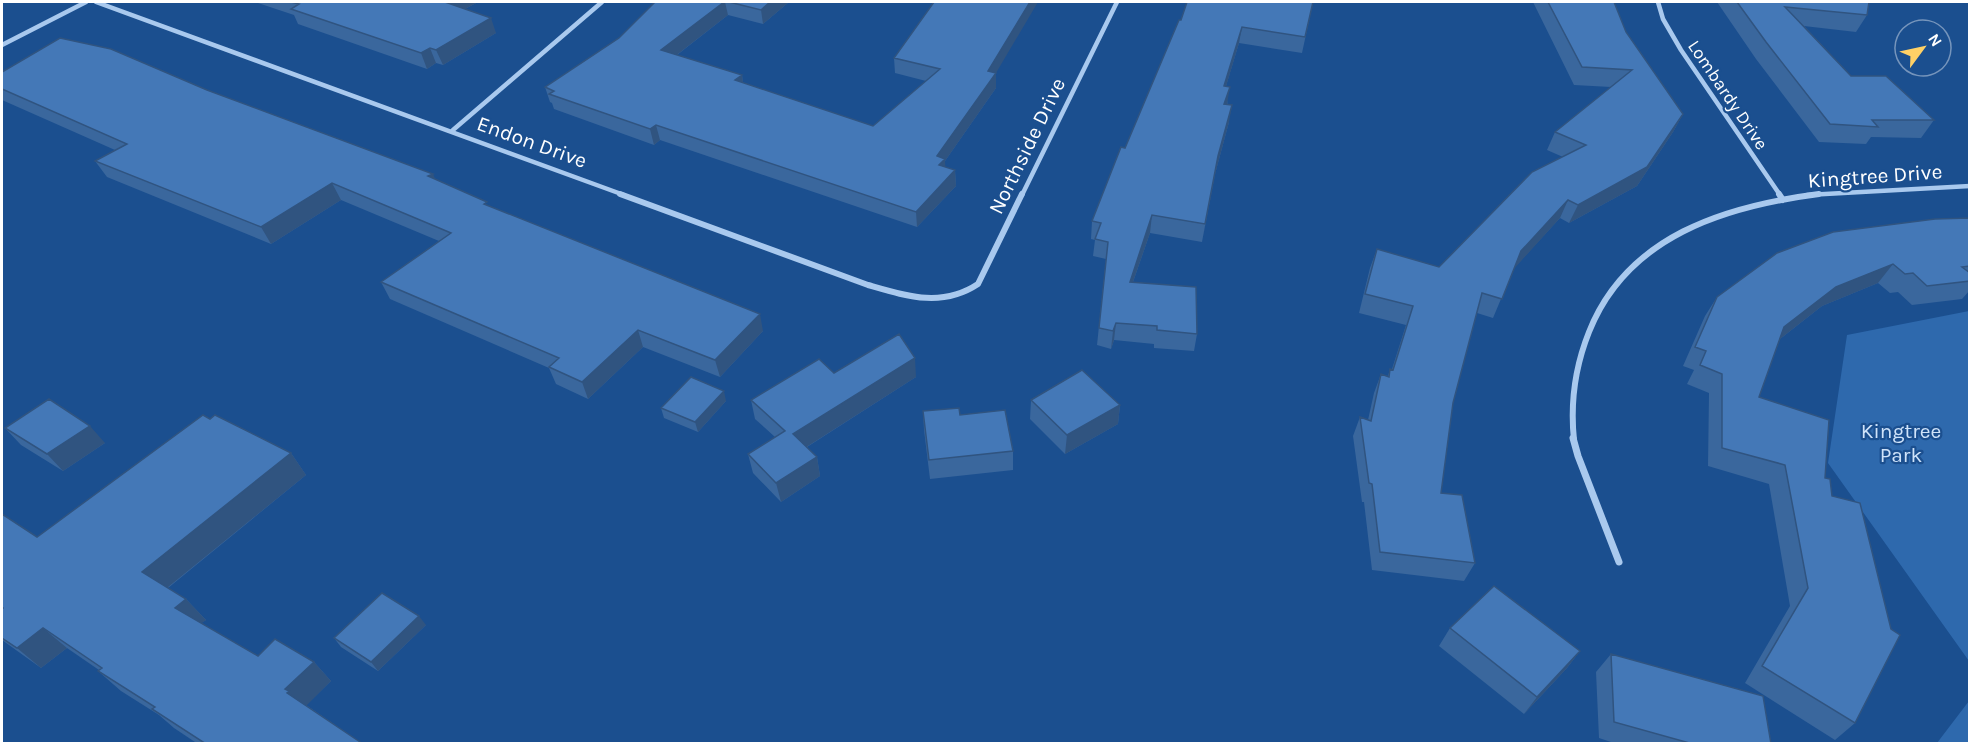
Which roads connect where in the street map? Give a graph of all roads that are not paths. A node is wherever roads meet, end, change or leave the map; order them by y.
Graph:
1 (86, 2) edge
2 (96, 2) edge
3 (602, 2) edge
4 (1117, 2) edge
5 (1658, 2) edge
6 (2, 45) edge
7 (453, 130) junction
8 (1970, 186) edge
9 (1783, 200) junction
10 (958, 296) joint
11 (1619, 562) dead end

1 - 6 street
2 - 7 street, Endon Drive
3 - 7 street
4 - 10 street, Northside Drive
5 - 9 street, Lombardy Drive
7 - 10 street, Endon Drive
8 - 9 street, Kingtree Drive
9 - 11 street, Kingtree Drive

